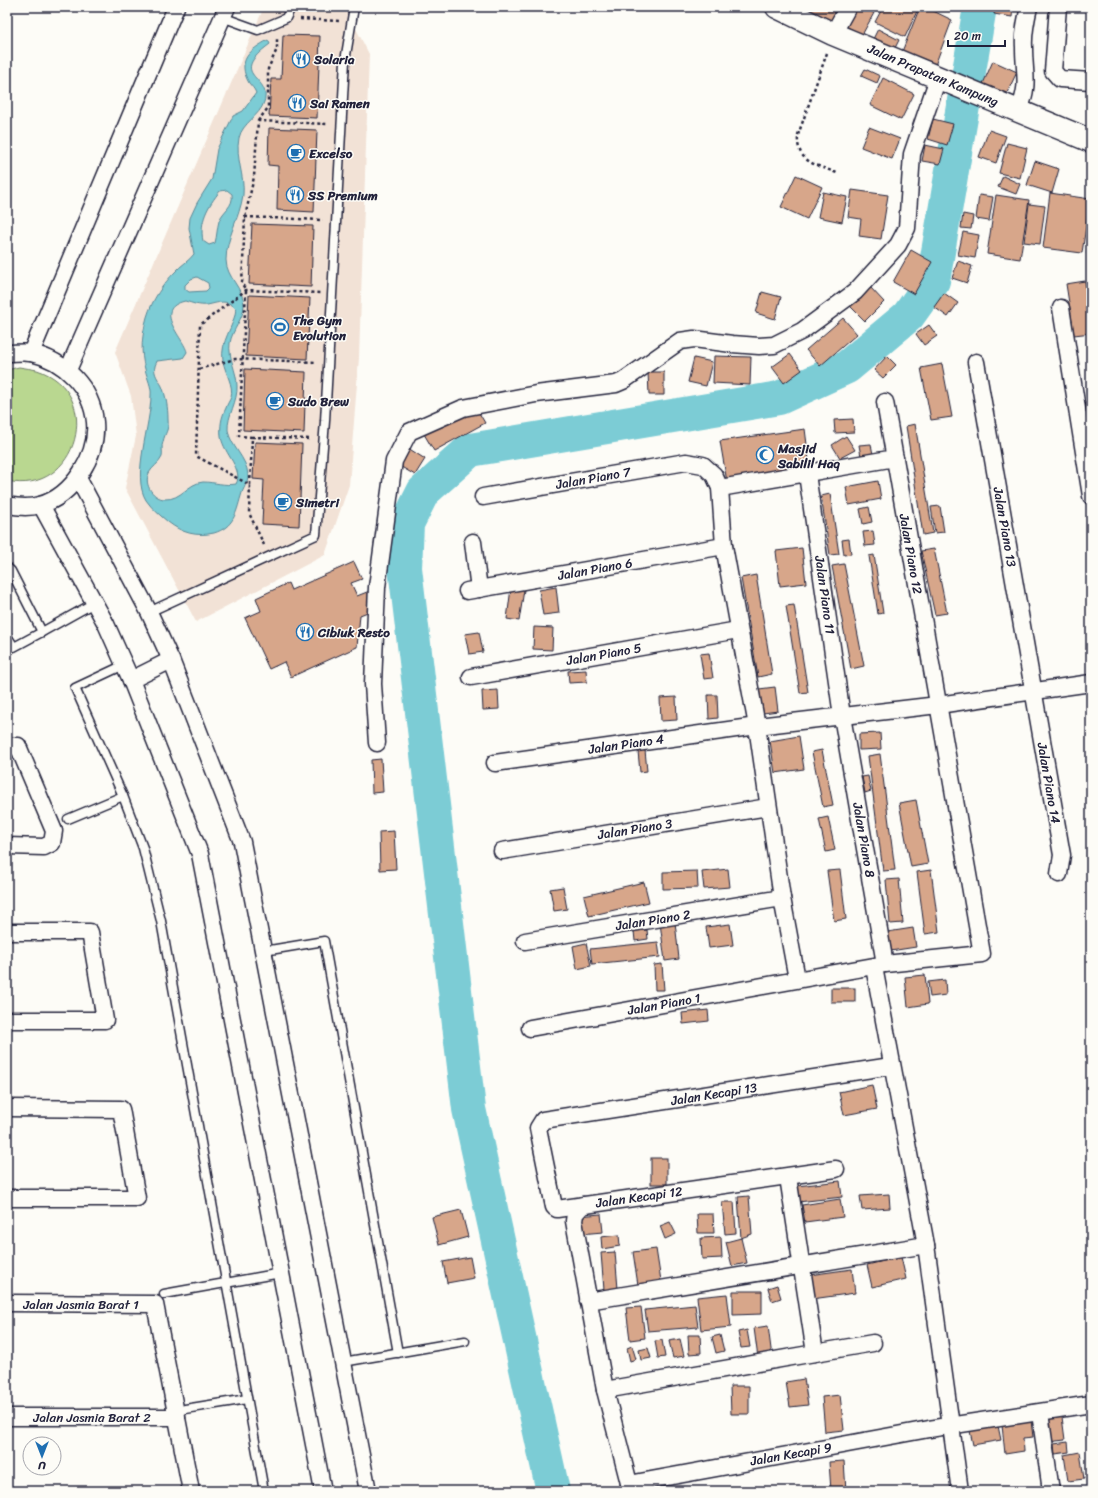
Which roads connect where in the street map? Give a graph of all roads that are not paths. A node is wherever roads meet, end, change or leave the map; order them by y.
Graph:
1 (176, 7) edge
2 (291, 7) edge
3 (354, 7) edge
4 (777, 7) edge
5 (848, 7) edge
6 (1029, 7) edge
7 (1058, 7) edge
8 (225, 12) edge
9 (833, 34) junction
10 (939, 78) junction
11 (1091, 81) edge
12 (1010, 107) junction
13 (1091, 140) edge
14 (1061, 308) dead end
15 (7, 353) edge
16 (30, 353) junction
17 (976, 362) dead end
18 (68, 370) junction
19 (885, 402) dead end
20 (895, 458) junction
21 (807, 474) junction
22 (78, 478) junction
23 (720, 488) junction
24 (1091, 496) edge
25 (483, 497) dead end
26 (7, 505) edge
27 (41, 505) junction
28 (473, 542) dead end
29 (724, 546) junction
30 (7, 567) edge
31 (94, 603) junction
32 (148, 612) junction
33 (738, 630) junction
34 (42, 632) junction
35 (7, 636) edge
36 (171, 660) junction
37 (124, 665) junction
38 (471, 678) dead end
39 (131, 680) junction
40 (1091, 683) edge
41 (1033, 693) junction
42 (938, 705) junction
43 (842, 716) junction
44 (757, 726) junction
45 (377, 742) dead end
46 (13, 746) edge
47 (495, 763) dead end
48 (123, 796) junction
49 (768, 807) junction
50 (68, 819) dead end
51 (7, 846) edge
52 (502, 851) dead end
53 (1059, 874) dead end
54 (782, 898) junction
55 (7, 932) edge
56 (524, 941) dead end
57 (264, 951) junction
58 (880, 966) junction
59 (797, 979) junction
60 (7, 1020) edge
61 (530, 1028) dead end
62 (891, 1066) junction
63 (7, 1108) edge
64 (836, 1170) dead end
65 (788, 1177) junction
66 (7, 1198) edge
67 (583, 1205) junction
68 (926, 1245) junction
69 (802, 1265) junction
70 (281, 1273) junction
71 (225, 1283) junction
72 (160, 1299) junction
73 (588, 1301) junction
74 (7, 1303) edge
75 (465, 1341) dead end
76 (872, 1343) dead end
77 (398, 1353) junction
78 (815, 1353) junction
79 (343, 1362) junction
80 (605, 1390) junction
81 (247, 1399) junction
82 (1091, 1404) edge
83 (181, 1413) junction
84 (1040, 1413) junction
85 (7, 1418) edge
86 (952, 1426) junction
87 (630, 1487) edge
88 (191, 1491) edge
89 (264, 1491) edge
90 (323, 1491) edge
91 (368, 1491) edge
92 (960, 1491) edge
93 (1051, 1491) edge

1 - 16 street
2 - 8 lane
3 - 32 lane
4 - 9 street, Jalan Prapatan Kampung
5 - 9 street
6 - 12 street
7 - 11 street
8 - 18 street
9 - 10 street, Jalan Prapatan Kampung
10 - 12 street, Jalan Prapatan Kampung
10 - 45 street
12 - 13 street, Jalan Prapatan Kampung
14 - 24 street
15 - 16 street
16 - 18 street
17 - 41 street, Jalan Piano 13
18 - 22 street
19 - 20 street, Jalan Piano 12
20 - 21 street
20 - 42 street, Jalan Piano 12
21 - 23 street
21 - 43 street, Jalan Piano 11
22 - 27 street
22 - 32 street
23 - 25 street, Jalan Piano 7
23 - 29 street
26 - 27 street
27 - 31 street
28 - 29 street, Jalan Piano 6
29 - 33 street
30 - 34 lane
31 - 34 lane
31 - 37 street
32 - 36 street
33 - 38 street, Jalan Piano 5
33 - 44 street
34 - 35 lane
36 - 39 street
36 - 57 street
37 - 39 street
37 - 48 lane
39 - 70 street
40 - 41 street, Jalan Piano 4
41 - 42 street, Jalan Piano 4
41 - 53 street, Jalan Piano 14
42 - 43 street, Jalan Piano 4
42 - 58 street, Jalan Piano 12
43 - 44 street, Jalan Piano 4
43 - 58 street, Jalan Piano 8
44 - 47 street, Jalan Piano 4
44 - 49 street
46 - 51 street
48 - 50 lane
48 - 71 lane
49 - 52 street, Jalan Piano 3
49 - 54 street
54 - 56 street, Jalan Piano 2
54 - 59 street
55 - 60 street
57 - 77 lane
57 - 79 street
58 - 59 street, Jalan Piano 1
58 - 62 street, Jalan Piano 8
59 - 61 street, Jalan Piano 1
62 - 67 street, Jalan Kecapi 13
62 - 68 street, Jalan Piano 8
63 - 66 street
64 - 65 street, Jalan Kecapi 12
65 - 67 street, Jalan Kecapi 12
65 - 69 street
67 - 73 street, Jalan Kecapi 12
68 - 69 street
68 - 86 street, Jalan Piano 8
69 - 73 street
69 - 78 street
70 - 71 lane
70 - 90 street
71 - 72 lane
71 - 81 lane
72 - 74 street, Jalan Jasmia Barat 1
72 - 83 street
73 - 80 street, Jalan Kecapi 12
75 - 77 lane
76 - 78 street
77 - 79 lane
78 - 80 street
79 - 91 street
80 - 87 street, Jalan Kecapi 12
81 - 83 lane
81 - 89 lane
82 - 84 street, Jalan Kecapi 9
83 - 85 street, Jalan Jasmia Barat 2
83 - 88 street
84 - 86 street, Jalan Kecapi 9
84 - 93 street
86 - 87 street, Jalan Kecapi 9
86 - 92 street, Jalan Piano 8

